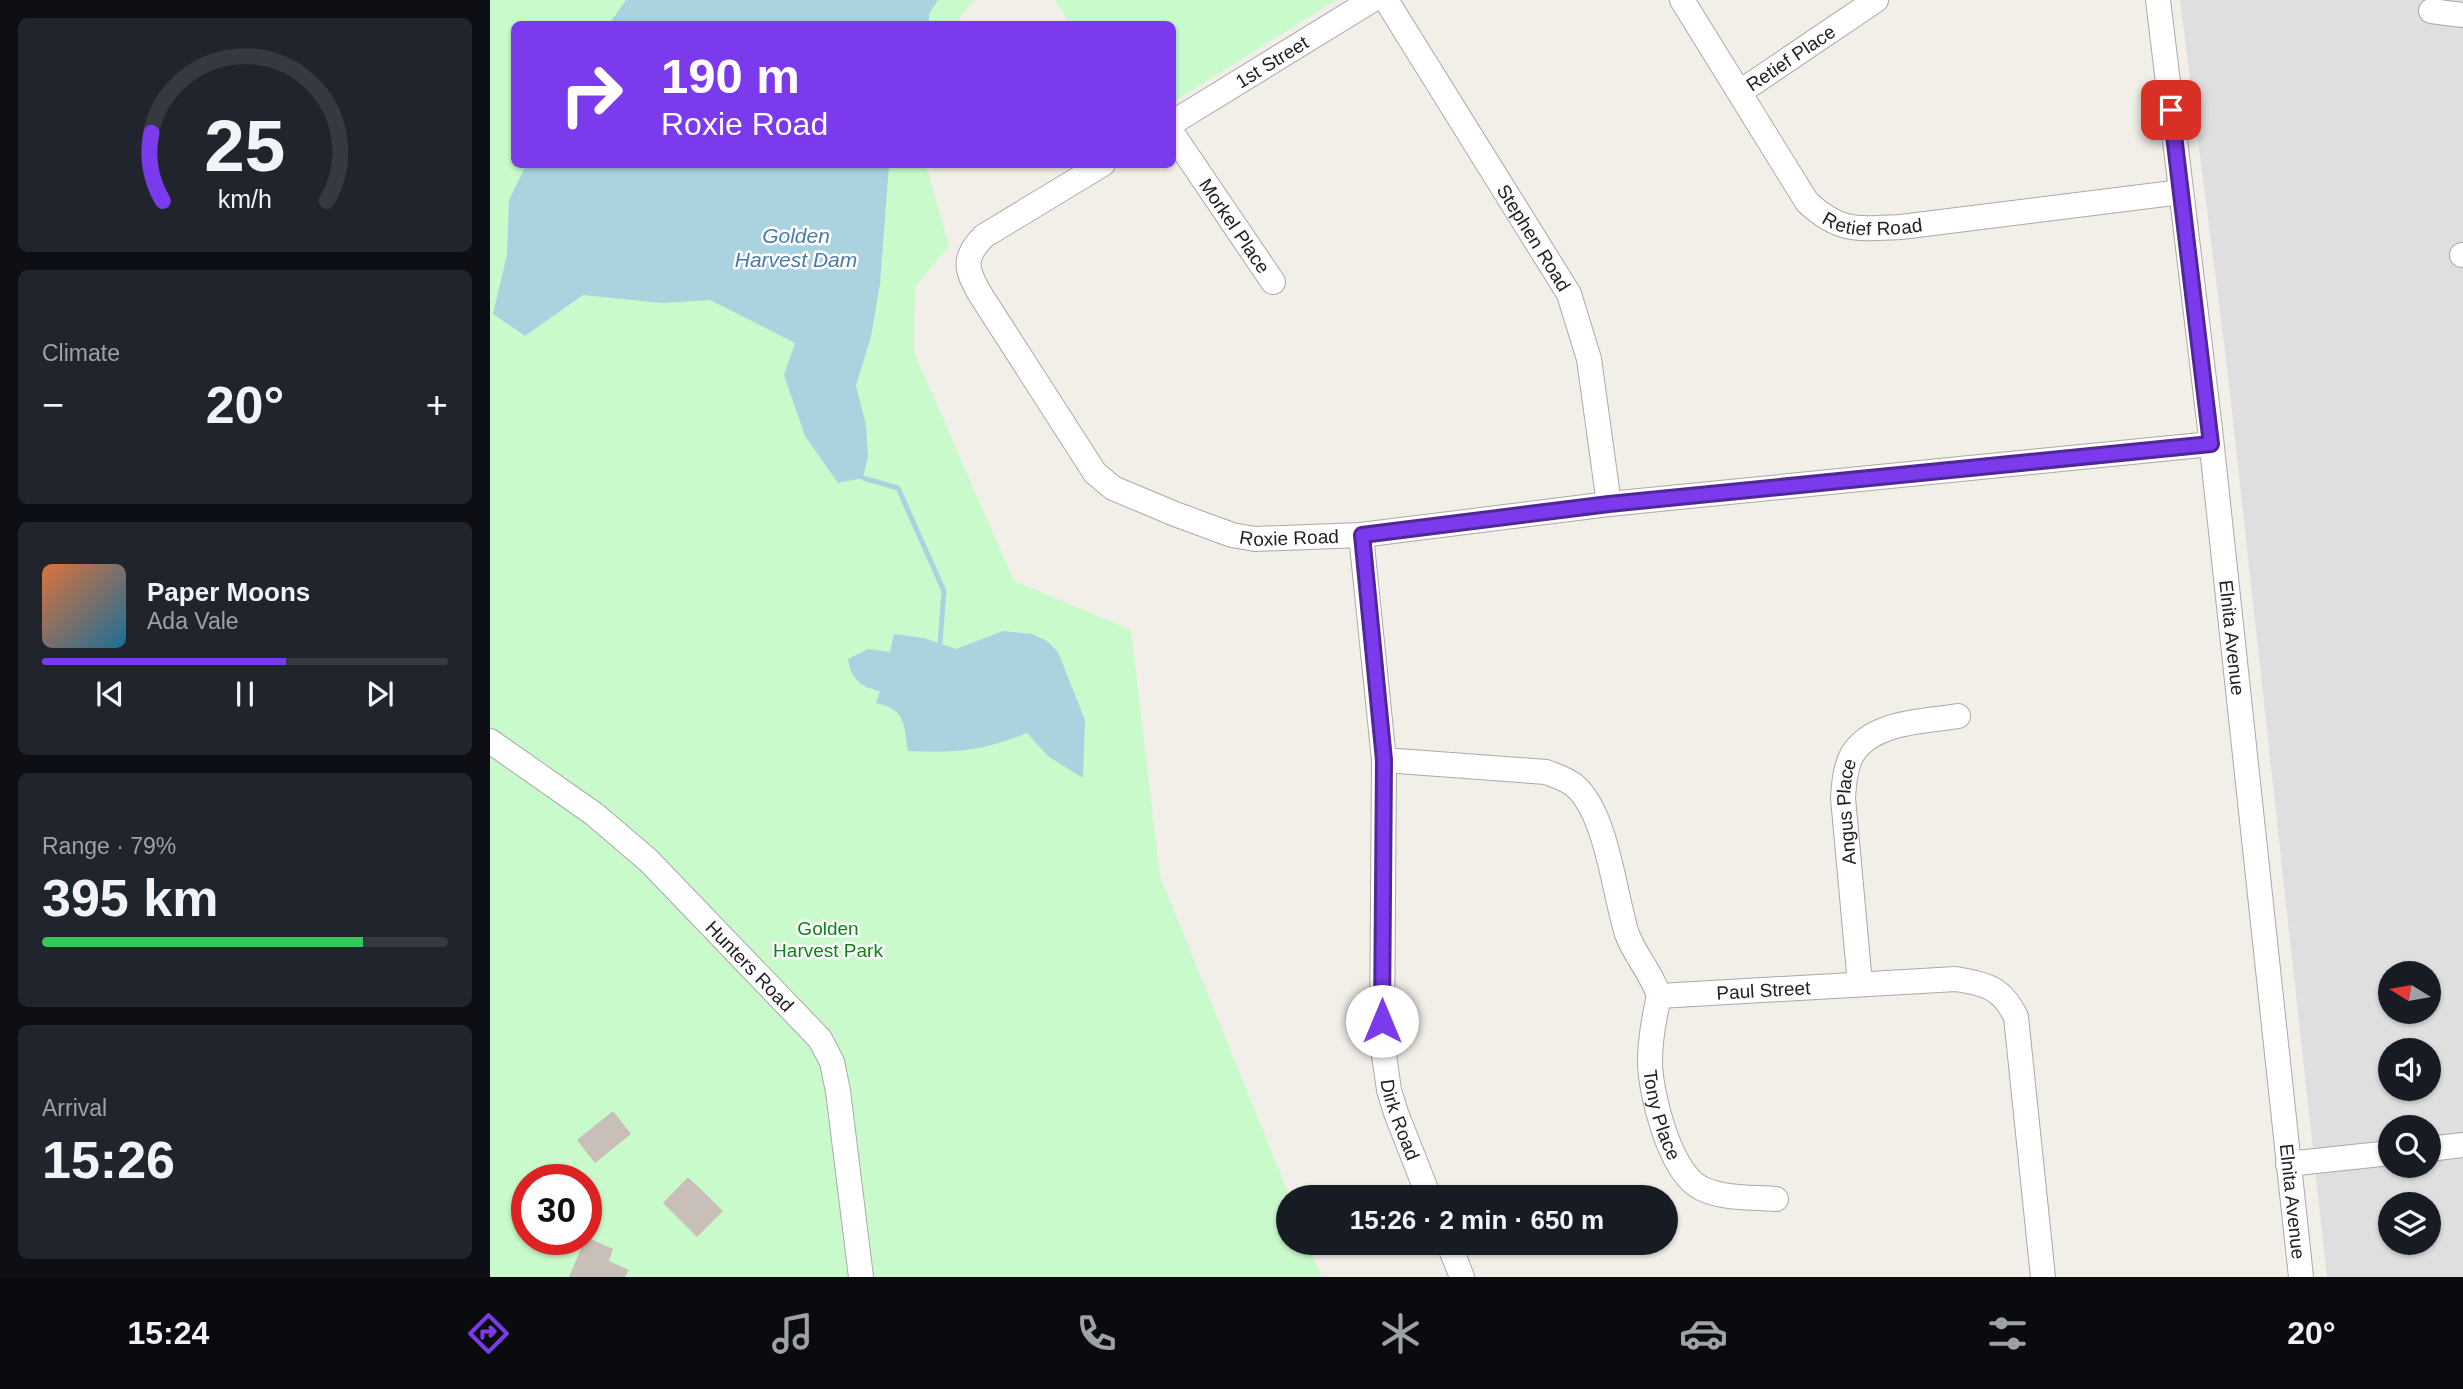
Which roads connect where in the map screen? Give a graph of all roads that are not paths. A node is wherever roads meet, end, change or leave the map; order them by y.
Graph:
1 (1372, 0) edge
2 (1386, 0) edge
3 (1682, 0) edge
4 (1876, 0) edge
5 (2158, 0) edge
6 (2431, 11) dead end
7 (2463, 15) edge
8 (1740, 92) junction
9 (1176, 120) edge
10 (1176, 139) edge
11 (1096, 168) edge
12 (2181, 192) junction
13 (1273, 282) dead end
14 (2211, 444) junction
15 (1609, 504) junction
16 (1362, 535) junction
17 (1958, 716) dead end
18 (490, 741) edge
19 (1384, 760) junction
20 (1860, 984) junction
21 (1659, 996) junction
22 (2463, 1145) edge
23 (2441, 1148) edge
24 (2378, 1154) edge
25 (2288, 1164) junction
26 (1424, 1185) edge
27 (1776, 1199) dead end
28 (1453, 1255) edge
29 (861, 1277) edge
30 (1462, 1277) edge
31 (2043, 1277) edge
32 (2301, 1277) edge

1 - 9 street, 1st Street
2 - 15 street, Stephen Road
3 - 8 street, Retief Road
4 - 8 street, Retief Place
5 - 12 street, Elnita Avenue
6 - 7 street
8 - 12 street, Retief Road
10 - 13 street, Morkel Place
11 - 16 street, Roxie Road
12 - 14 street, Elnita Avenue
14 - 15 street, Roxie Road
14 - 25 street, Elnita Avenue
15 - 16 street, Roxie Road
16 - 19 street, Dirk Road
17 - 20 street, Angus Place
18 - 29 street, Hunters Road
19 - 21 street
19 - 26 street, Dirk Road
20 - 21 street, Paul Street
20 - 31 street, Paul Street
21 - 27 street, Tony Place
22 - 23 street
24 - 25 street
25 - 32 street, Elnita Avenue
28 - 30 street

